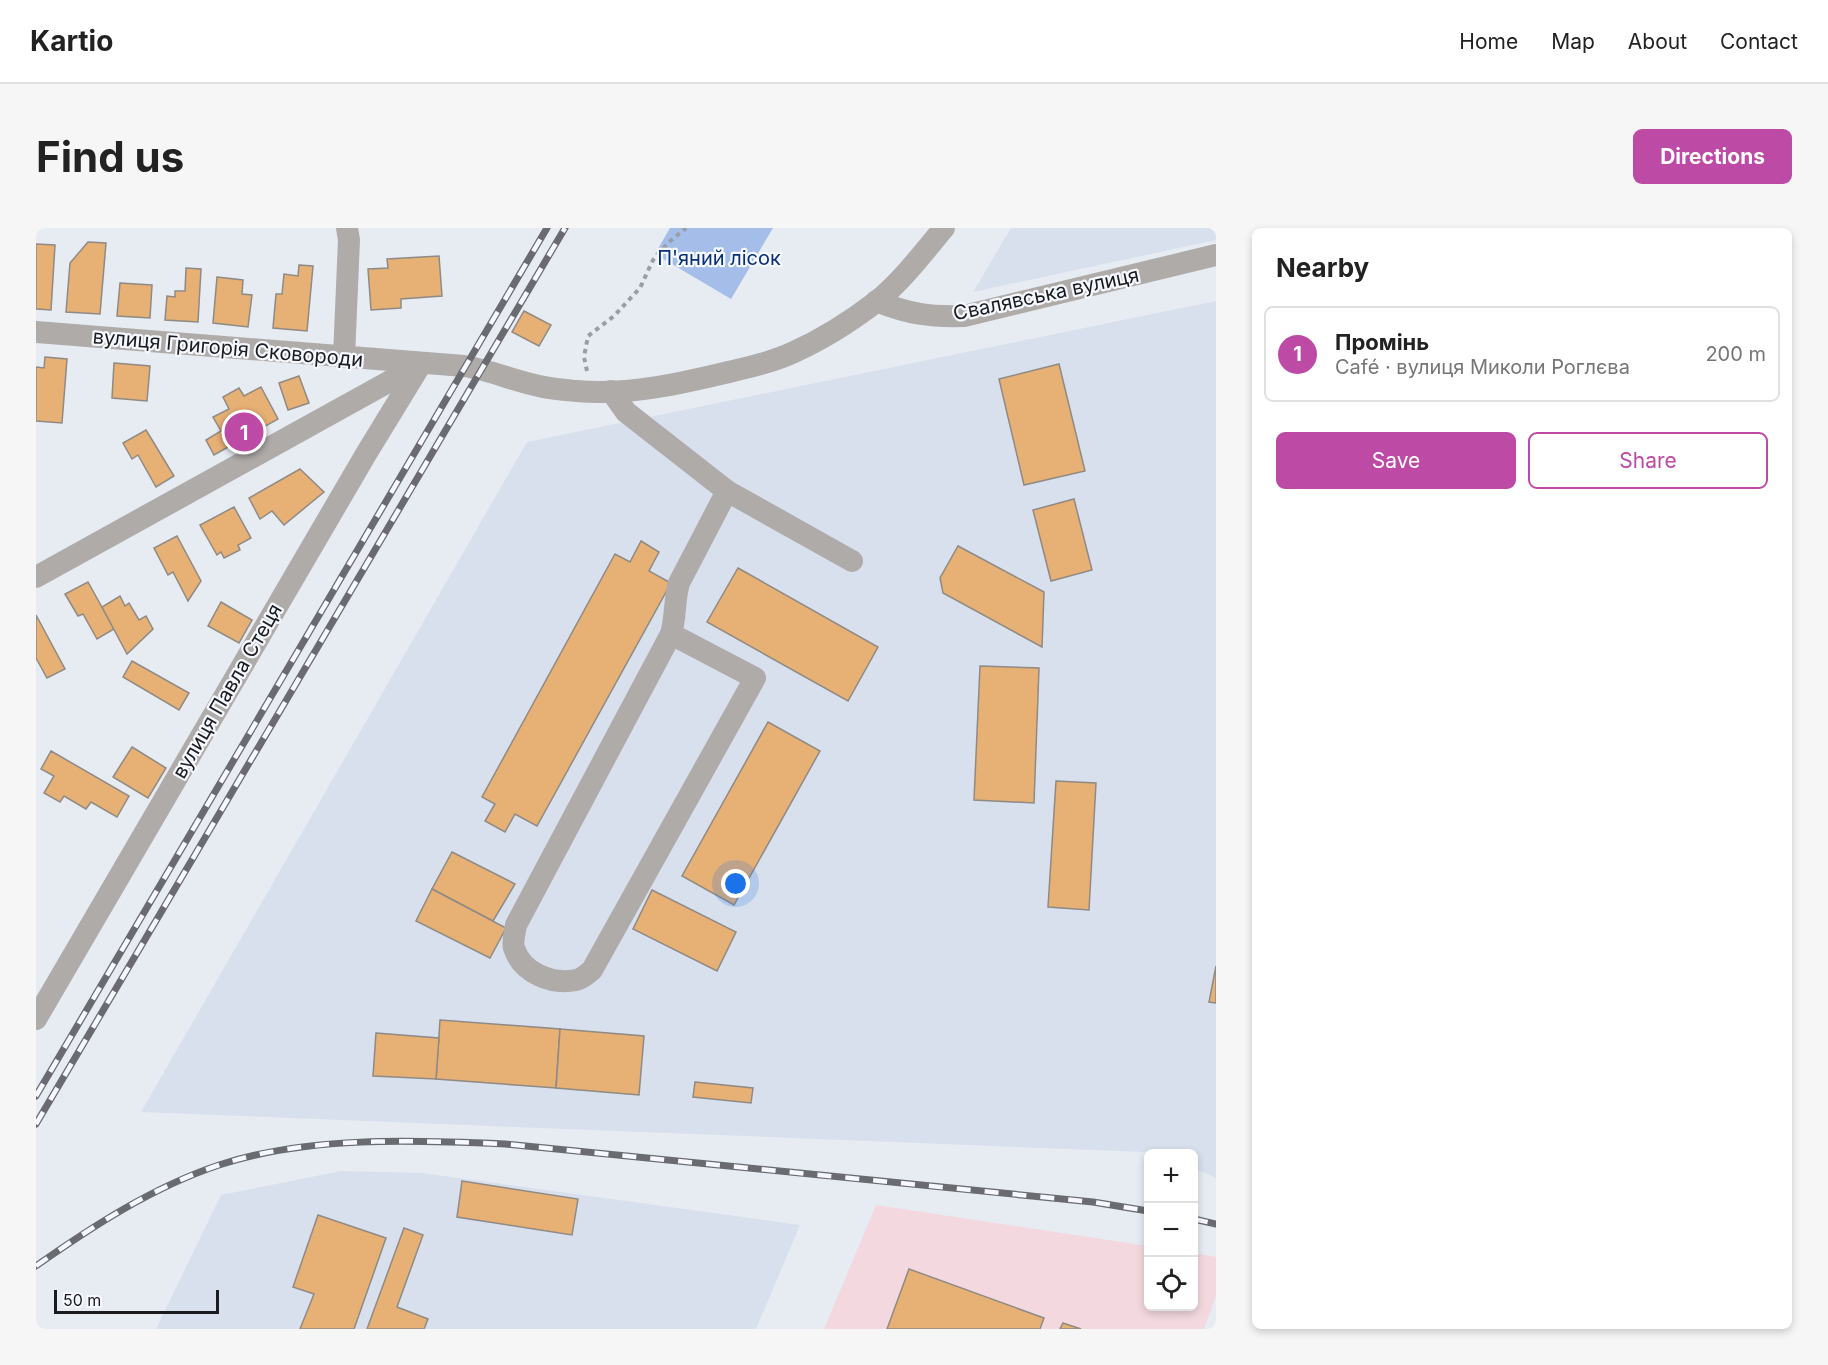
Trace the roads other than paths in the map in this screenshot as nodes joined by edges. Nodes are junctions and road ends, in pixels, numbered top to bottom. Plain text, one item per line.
1 (347, 228) edge
2 (944, 228) edge
3 (1216, 255) edge
4 (876, 301) junction
5 (36, 332) edge
6 (344, 357) junction
7 (420, 364) junction
8 (611, 391) junction
9 (727, 491) junction
10 (852, 561) dead end
11 (36, 577) edge
12 (672, 634) junction
13 (36, 1016) edge

1 - 6 street
2 - 4 street
3 - 4 street, Свалявська вулиця
4 - 8 street
5 - 6 street, вулиця Григорія Сковороди
6 - 7 street, вулиця Григорія Сковороди
7 - 8 street
7 - 11 street
7 - 13 street, вулиця Павла Стеця
8 - 9 street
9 - 10 street
9 - 12 street
12 - 12 street

